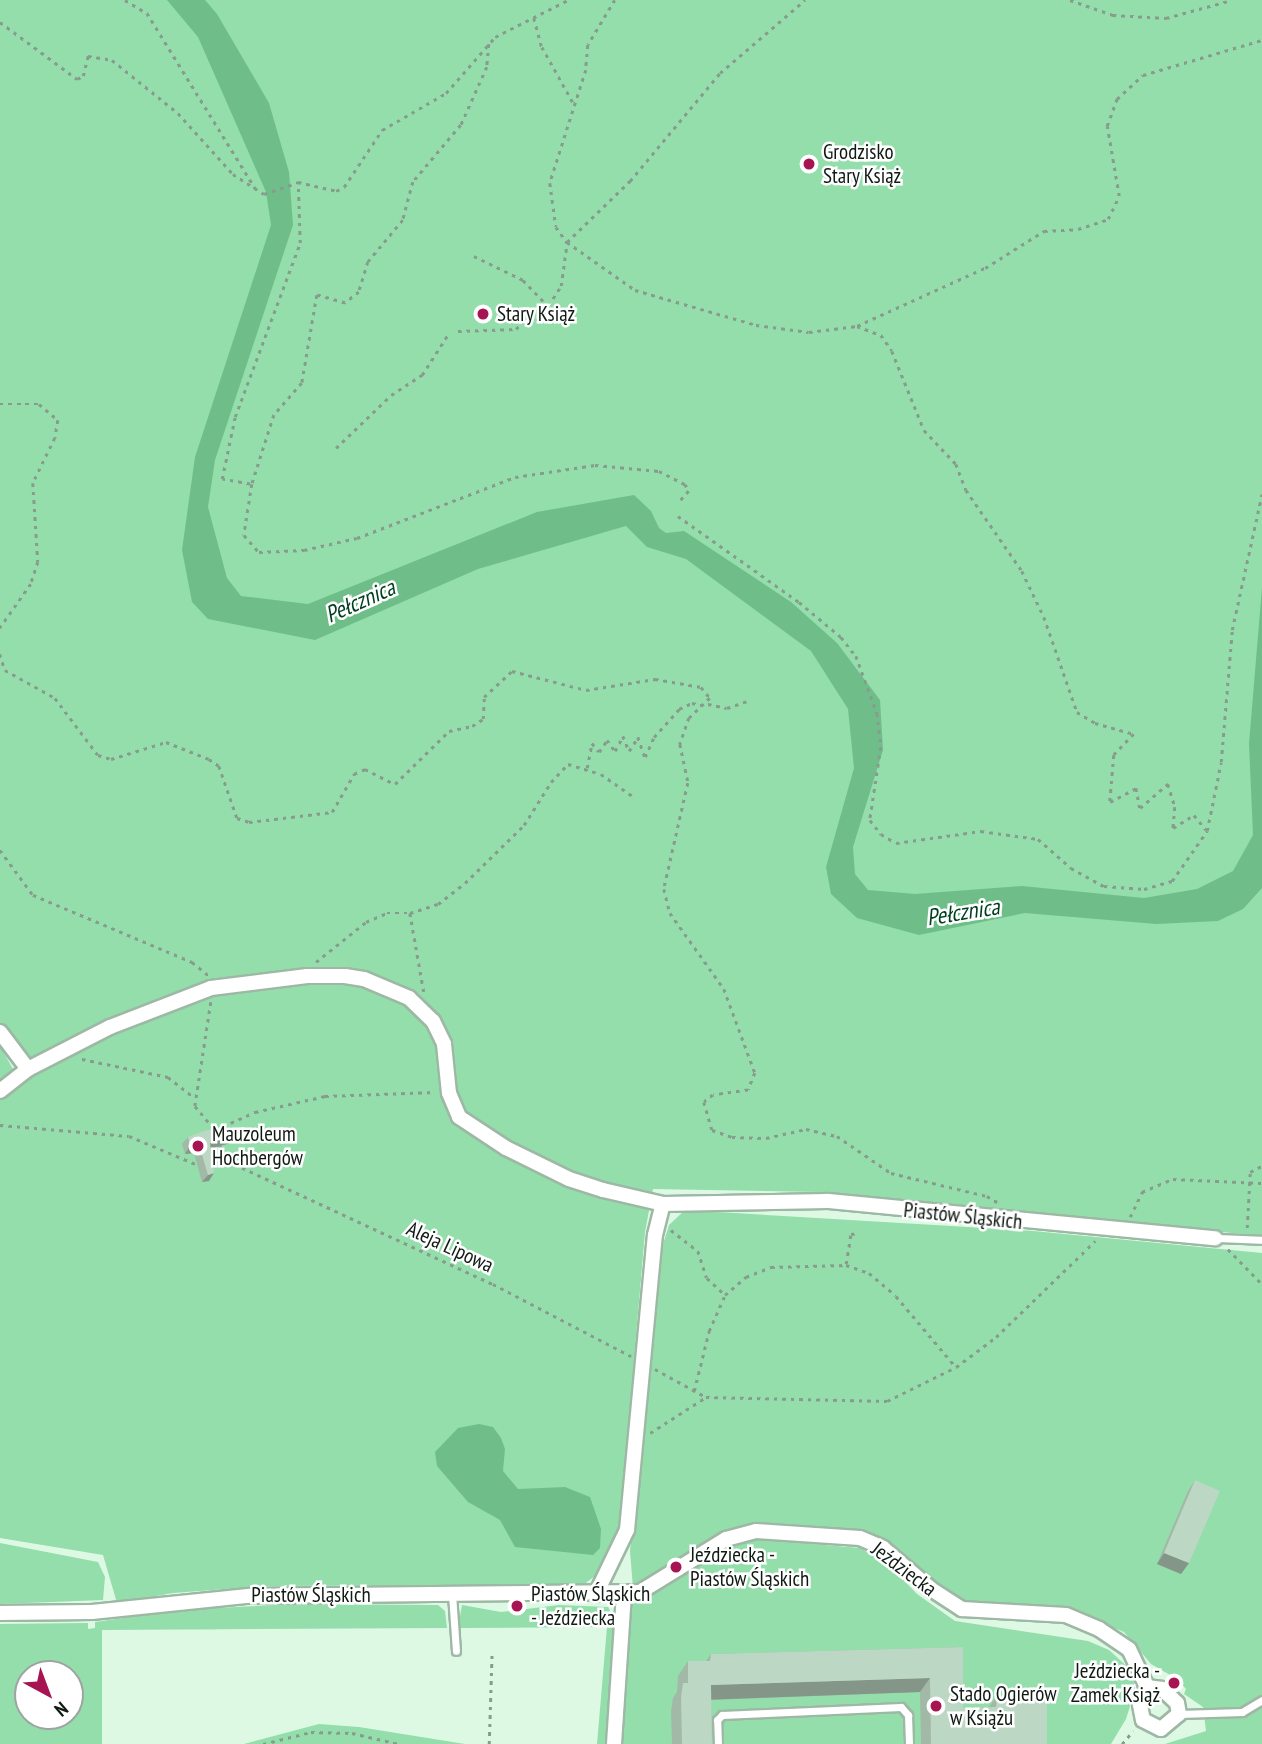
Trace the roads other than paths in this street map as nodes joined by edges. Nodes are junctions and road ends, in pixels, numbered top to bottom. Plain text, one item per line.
1 (0, 1032) edge
2 (28, 1069) junction
3 (0, 1091) edge
4 (663, 1204) junction
5 (1215, 1238) joint
6 (1262, 1240) edge
7 (624, 1593) junction
8 (452, 1594) junction
9 (596, 1594) junction
10 (0, 1613) edge
11 (456, 1651) dead end
12 (1147, 1687) junction
13 (1262, 1700) edge
14 (1179, 1714) junction
15 (614, 1744) edge
16 (718, 1744) edge
17 (909, 1744) edge

1 - 2 street
2 - 3 street
2 - 4 street, Piastów Śląskich
4 - 5 street, Piastów Śląskich
4 - 9 street
5 - 6 lane, Piastów Śląskich
7 - 9 street, Piastów Śląskich
7 - 12 street, Jeździecka
7 - 15 street
8 - 9 street, Piastów Śląskich
8 - 10 street, Piastów Śląskich
8 - 11 lane
12 - 14 street
12 - 14 street
13 - 14 lane
16 - 17 lane

